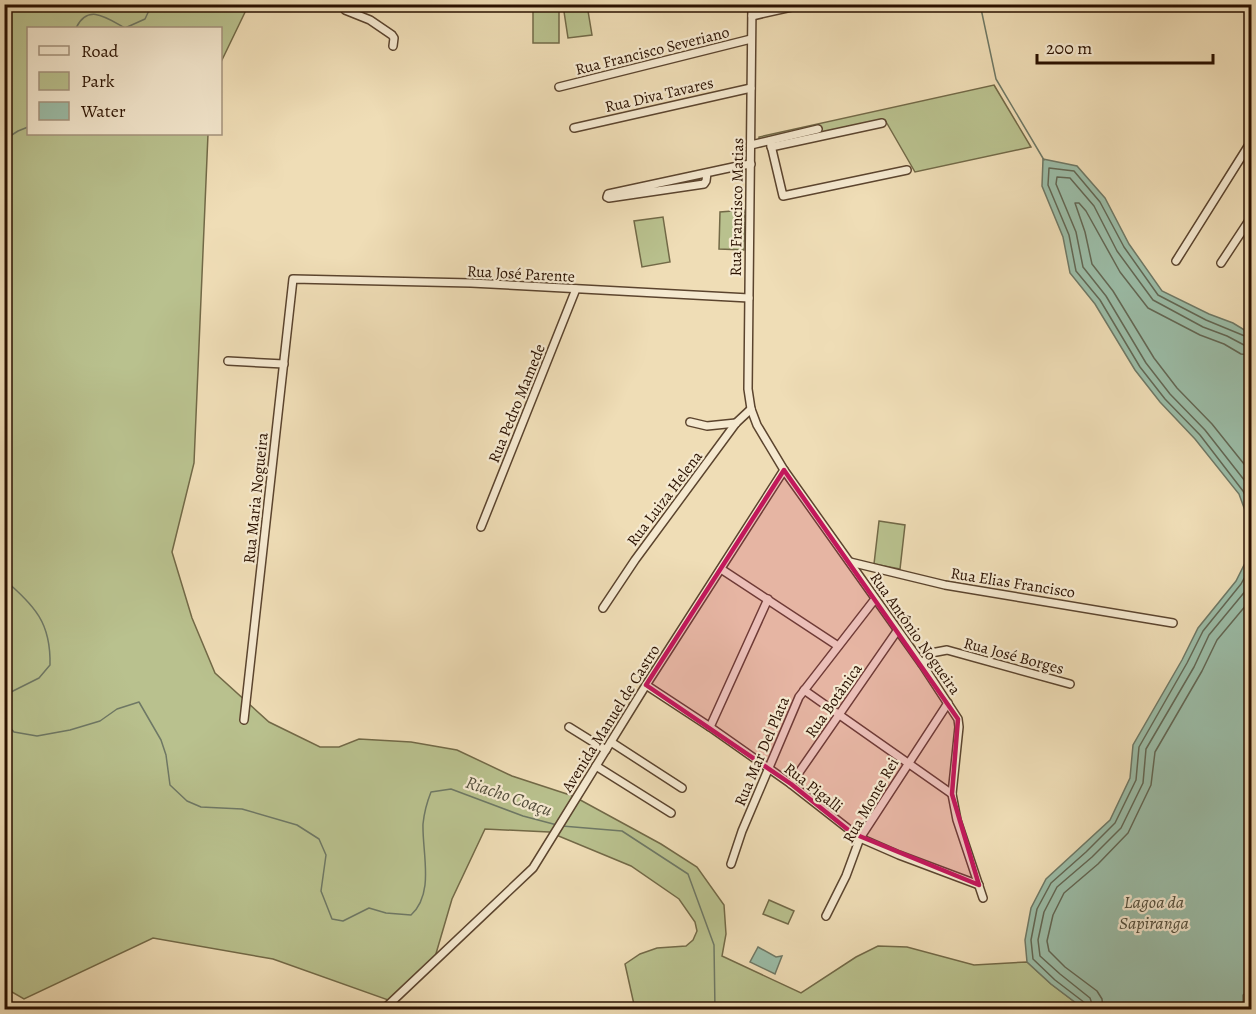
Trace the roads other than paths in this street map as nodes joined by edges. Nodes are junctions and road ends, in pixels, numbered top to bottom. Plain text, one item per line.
1 (344, 4) edge
2 (752, 4) edge
3 (805, 4) edge
4 (752, 16) junction
5 (751, 39) junction
6 (393, 46) dead end
7 (559, 87) dead end
8 (751, 88) junction
9 (882, 123) dead end
10 (574, 128) dead end
11 (818, 129) dead end
12 (1251, 140) edge
13 (771, 144) junction
14 (751, 146) junction
15 (751, 164) junction
16 (907, 170) dead end
17 (707, 173) junction
18 (1251, 216) edge
19 (1176, 261) dead end
20 (1221, 263) dead end
21 (293, 279) joint
22 (576, 289) junction
23 (749, 298) junction
24 (228, 361) dead end
25 (284, 364) junction
26 (751, 409) junction
27 (690, 422) dead end
28 (736, 423) junction
29 (784, 470) junction
30 (481, 527) dead end
31 (850, 562) junction
32 (721, 569) junction
33 (768, 599) junction
34 (875, 599) junction
35 (603, 608) dead end
36 (1173, 623) dead end
37 (897, 631) junction
38 (838, 646) junction
39 (922, 664) junction
40 (1070, 684) dead end
41 (646, 685) junction
42 (804, 690) junction
43 (948, 703) junction
44 (839, 715) junction
45 (244, 720) dead end
46 (569, 727) dead end
47 (710, 727) junction
48 (611, 742) junction
49 (606, 750) junction
50 (906, 764) junction
51 (596, 766) junction
52 (768, 768) junction
53 (791, 784) junction
54 (682, 788) dead end
55 (952, 795) junction
56 (671, 813) dead end
57 (860, 838) junction
58 (731, 864) dead end
59 (979, 885) junction
60 (983, 898) dead end
61 (826, 916) dead end
62 (395, 999) junction
63 (383, 1010) edge
64 (390, 1010) edge

1 - 6 street
2 - 4 street, Rua Francisco Matias
3 - 4 street
4 - 5 street, Rua Francisco Matias
5 - 7 street, Rua Francisco Severiano
5 - 8 street, Rua Francisco Matias
8 - 10 street, Rua Diva Tavares
8 - 14 street, Rua Francisco Matias
9 - 13 street
11 - 13 street
12 - 19 street
13 - 14 street
13 - 16 street
14 - 15 street, Rua Francisco Matias
15 - 17 street
15 - 23 street, Rua Francisco Matias
17 - 17 street
18 - 20 street
21 - 22 street, Rua José Parente
21 - 25 street, Rua Maria Nogueira
22 - 23 street, Rua José Parente
22 - 30 street, Rua Pedro Mamede
23 - 26 street, Rua Francisco Matias
24 - 25 street
25 - 45 street, Rua Maria Nogueira
26 - 28 street, Rua Luiza Helena
26 - 29 street, Rua Antônio Nogueira
27 - 28 street
28 - 35 street, Rua Luiza Helena
29 - 31 street, Rua Antônio Nogueira
29 - 32 street, Avenida Manuel de Castro
31 - 34 street, Rua Antônio Nogueira
31 - 36 street, Rua Elias Francisco
32 - 33 street
32 - 41 street, Avenida Manuel de Castro
33 - 38 street
33 - 47 street
34 - 37 street, Rua Antônio Nogueira
34 - 38 street, Rua Mar Del Plata
37 - 39 street, Rua Antônio Nogueira
37 - 44 street, Rua Botânica
38 - 42 street, Rua Mar Del Plata
39 - 40 street, Rua José Borges
39 - 43 street, Rua Antônio Nogueira
41 - 47 street, Rua Pigalli
41 - 48 street, Avenida Manuel de Castro
42 - 44 street
42 - 52 street, Rua Mar Del Plata
43 - 50 street, Rua Monte Rei
43 - 55 street, Rua Antônio Nogueira
44 - 50 street
44 - 53 street, Rua Botânica
46 - 49 street
47 - 52 street, Rua Pigalli
48 - 49 street, Avenida Manuel de Castro
48 - 54 street
49 - 51 street, Avenida Manuel de Castro
50 - 55 street
50 - 57 street, Rua Monte Rei
51 - 56 street
51 - 62 street, Avenida Manuel de Castro
52 - 53 street, Rua Pigalli
52 - 58 street, Rua Mar Del Plata
53 - 57 street, Rua Pigalli
55 - 59 street, Rua Antônio Nogueira
57 - 59 street, Rua Pigalli
57 - 61 street, Rua Monte Rei
59 - 60 street, Rua Antônio Nogueira
62 - 63 street, Avenida Manuel de Castro
62 - 64 street

